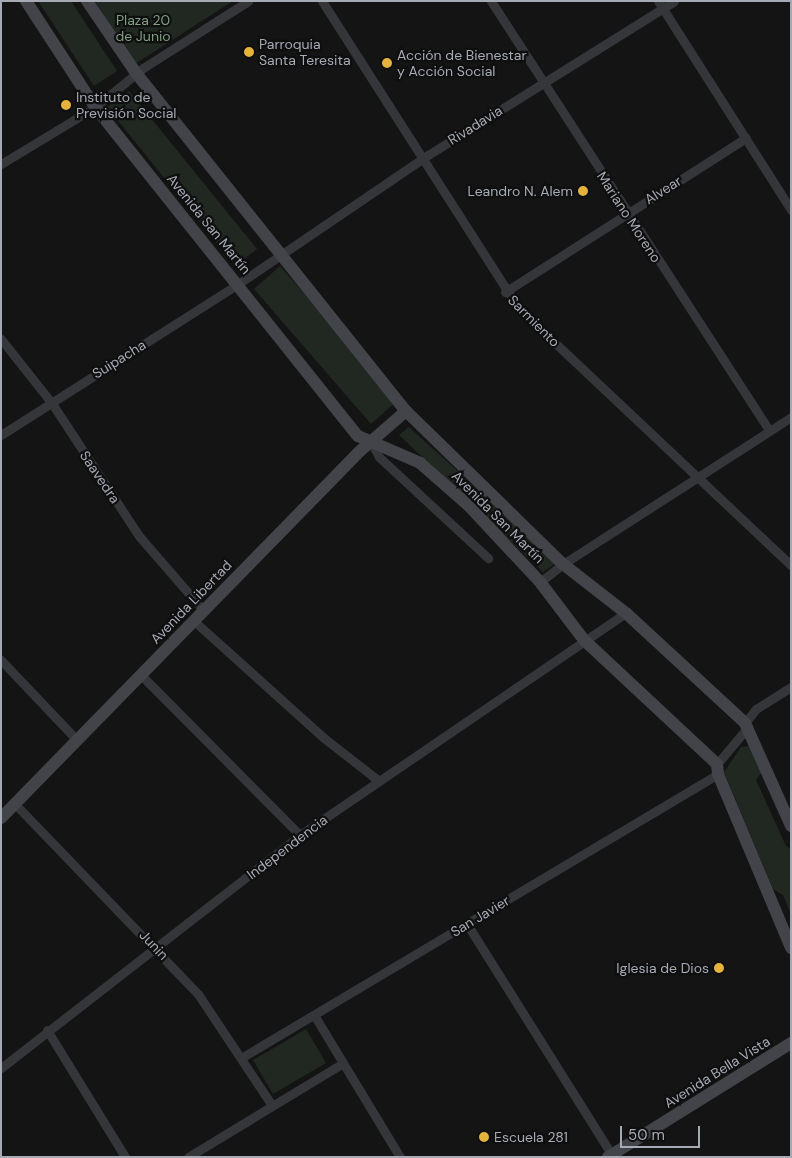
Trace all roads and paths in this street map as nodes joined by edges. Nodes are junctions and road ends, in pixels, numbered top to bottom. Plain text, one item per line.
1 (26, 1) edge
2 (87, 1) edge
3 (248, 1) edge
4 (322, 1) edge
5 (491, 1) edge
6 (674, 1) edge
7 (660, 5) edge
8 (136, 74) junction
9 (543, 82) junction
10 (95, 107) junction
11 (746, 138) junction
12 (422, 159) junction
13 (1, 164) edge
14 (791, 210) edge
15 (626, 213) junction
16 (279, 254) junction
17 (238, 284) junction
18 (505, 292) junction
19 (1, 339) edge
20 (51, 402) junction
21 (406, 411) junction
22 (791, 417) edge
23 (769, 430) junction
24 (1, 435) edge
25 (371, 442) junction
26 (698, 476) junction
27 (488, 558) dead end
28 (563, 564) junction
29 (791, 565) edge
30 (540, 582) junction
31 (204, 611) junction
32 (626, 613) junction
33 (194, 621) junction
34 (584, 640) junction
35 (1, 660) edge
36 (141, 674) junction
37 (791, 687) edge
38 (747, 725) junction
39 (77, 740) junction
40 (718, 770) junction
41 (379, 781) junction
42 (15, 804) junction
43 (1, 818) edge
44 (791, 826) edge
45 (300, 835) junction
46 (467, 924) junction
47 (157, 948) junction
48 (791, 948) edge
49 (314, 1015) junction
50 (47, 1030) junction
51 (791, 1043) edge
52 (241, 1058) junction
53 (342, 1063) junction
54 (1, 1068) edge
55 (272, 1104) junction
56 (611, 1156) edge
57 (125, 1157) edge
58 (188, 1157) edge
59 (400, 1157) edge

1 - 10 main road, Avenida San Martín
2 - 8 main road, Avenida San Martín
3 - 8 street
4 - 12 street, Sarmiento
5 - 9 street, Mariano Moreno
6 - 7 street, Rivadavia
7 - 9 street, Rivadavia
7 - 11 street
8 - 10 street
8 - 16 main road, Avenida San Martín
9 - 12 street, Rivadavia
9 - 15 street, Mariano Moreno
10 - 13 street
10 - 17 main road, Avenida San Martín
11 - 14 street
11 - 15 street, Alvear
12 - 16 street, Rivadavia
12 - 18 street, Sarmiento
15 - 18 street, Alvear
15 - 23 street, Mariano Moreno
16 - 17 street, Suipacha
16 - 21 main road, Avenida San Martín
17 - 20 street, Suipacha
17 - 25 main road, Avenida San Martín
18 - 26 street, Sarmiento
19 - 20 street, Saavedra
20 - 24 street, Suipacha
20 - 31 street, Saavedra
21 - 25 main road, Avenida Libertad
21 - 28 main road, Avenida San Martín
22 - 23 street
23 - 26 street
25 - 27 street
25 - 30 main road, Avenida San Martín
25 - 31 main road, Avenida Libertad
26 - 28 street
26 - 29 street, Sarmiento
28 - 30 street
28 - 32 main road, Avenida San Martín
30 - 34 main road, Avenida San Martín
31 - 33 main road, Avenida Libertad
32 - 34 street, Independencia
32 - 38 main road, Avenida San Martín
33 - 36 main road, Avenida Libertad
33 - 41 street
34 - 40 main road, Avenida San Martín
34 - 41 street, Independencia
35 - 39 street
36 - 39 main road, Avenida Libertad
36 - 45 street
37 - 38 street, San Javier
38 - 40 street, San Javier
38 - 44 main road, Avenida San Martín
39 - 42 main road, Avenida Libertad
40 - 46 street, San Javier
40 - 48 main road, Avenida San Martín
41 - 45 street, Independencia
42 - 43 main road, Avenida Libertad
42 - 47 street, Junin
45 - 47 street, Independencia
46 - 49 street, San Javier
46 - 56 street
47 - 50 street, Independencia
47 - 52 street, Junin
49 - 52 street, San Javier
49 - 53 street
50 - 54 street, Independencia
50 - 57 street
51 - 56 main road, Avenida Bella Vista
52 - 55 street, Junin
53 - 55 street
53 - 59 street
55 - 58 street

